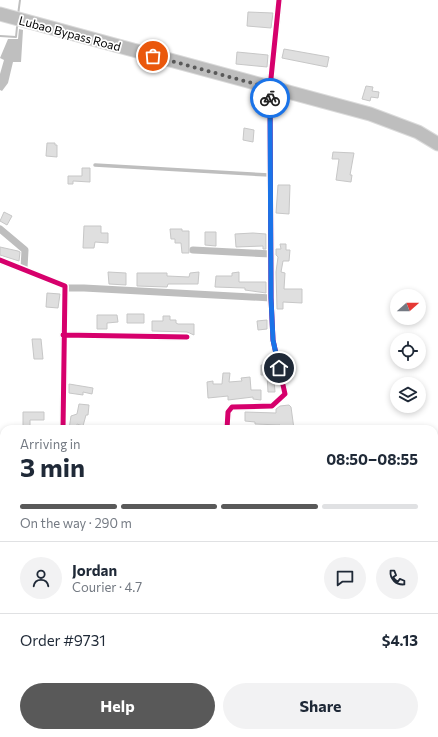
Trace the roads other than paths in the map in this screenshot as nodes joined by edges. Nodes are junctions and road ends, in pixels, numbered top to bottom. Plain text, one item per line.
1 (279, 0) edge
2 (0, 14) edge
3 (270, 88) junction
4 (438, 144) edge
5 (95, 165) dead end
6 (269, 176) junction
7 (0, 229) edge
8 (193, 250) dead end
9 (271, 254) junction
10 (0, 260) edge
11 (24, 268) junction
12 (65, 286) junction
13 (271, 298) junction
14 (63, 335) junction
15 (187, 337) dead end
16 (63, 425) edge
17 (227, 425) edge

1 - 3 street
2 - 3 highway, Lubao Bypass Road
3 - 4 highway, Lubao Bypass Road
3 - 6 street
5 - 6 lane
6 - 9 street
7 - 11 street
8 - 9 street
9 - 13 street
10 - 11 street
11 - 12 street
12 - 13 street
12 - 14 street
13 - 17 street
14 - 15 street
14 - 16 street

